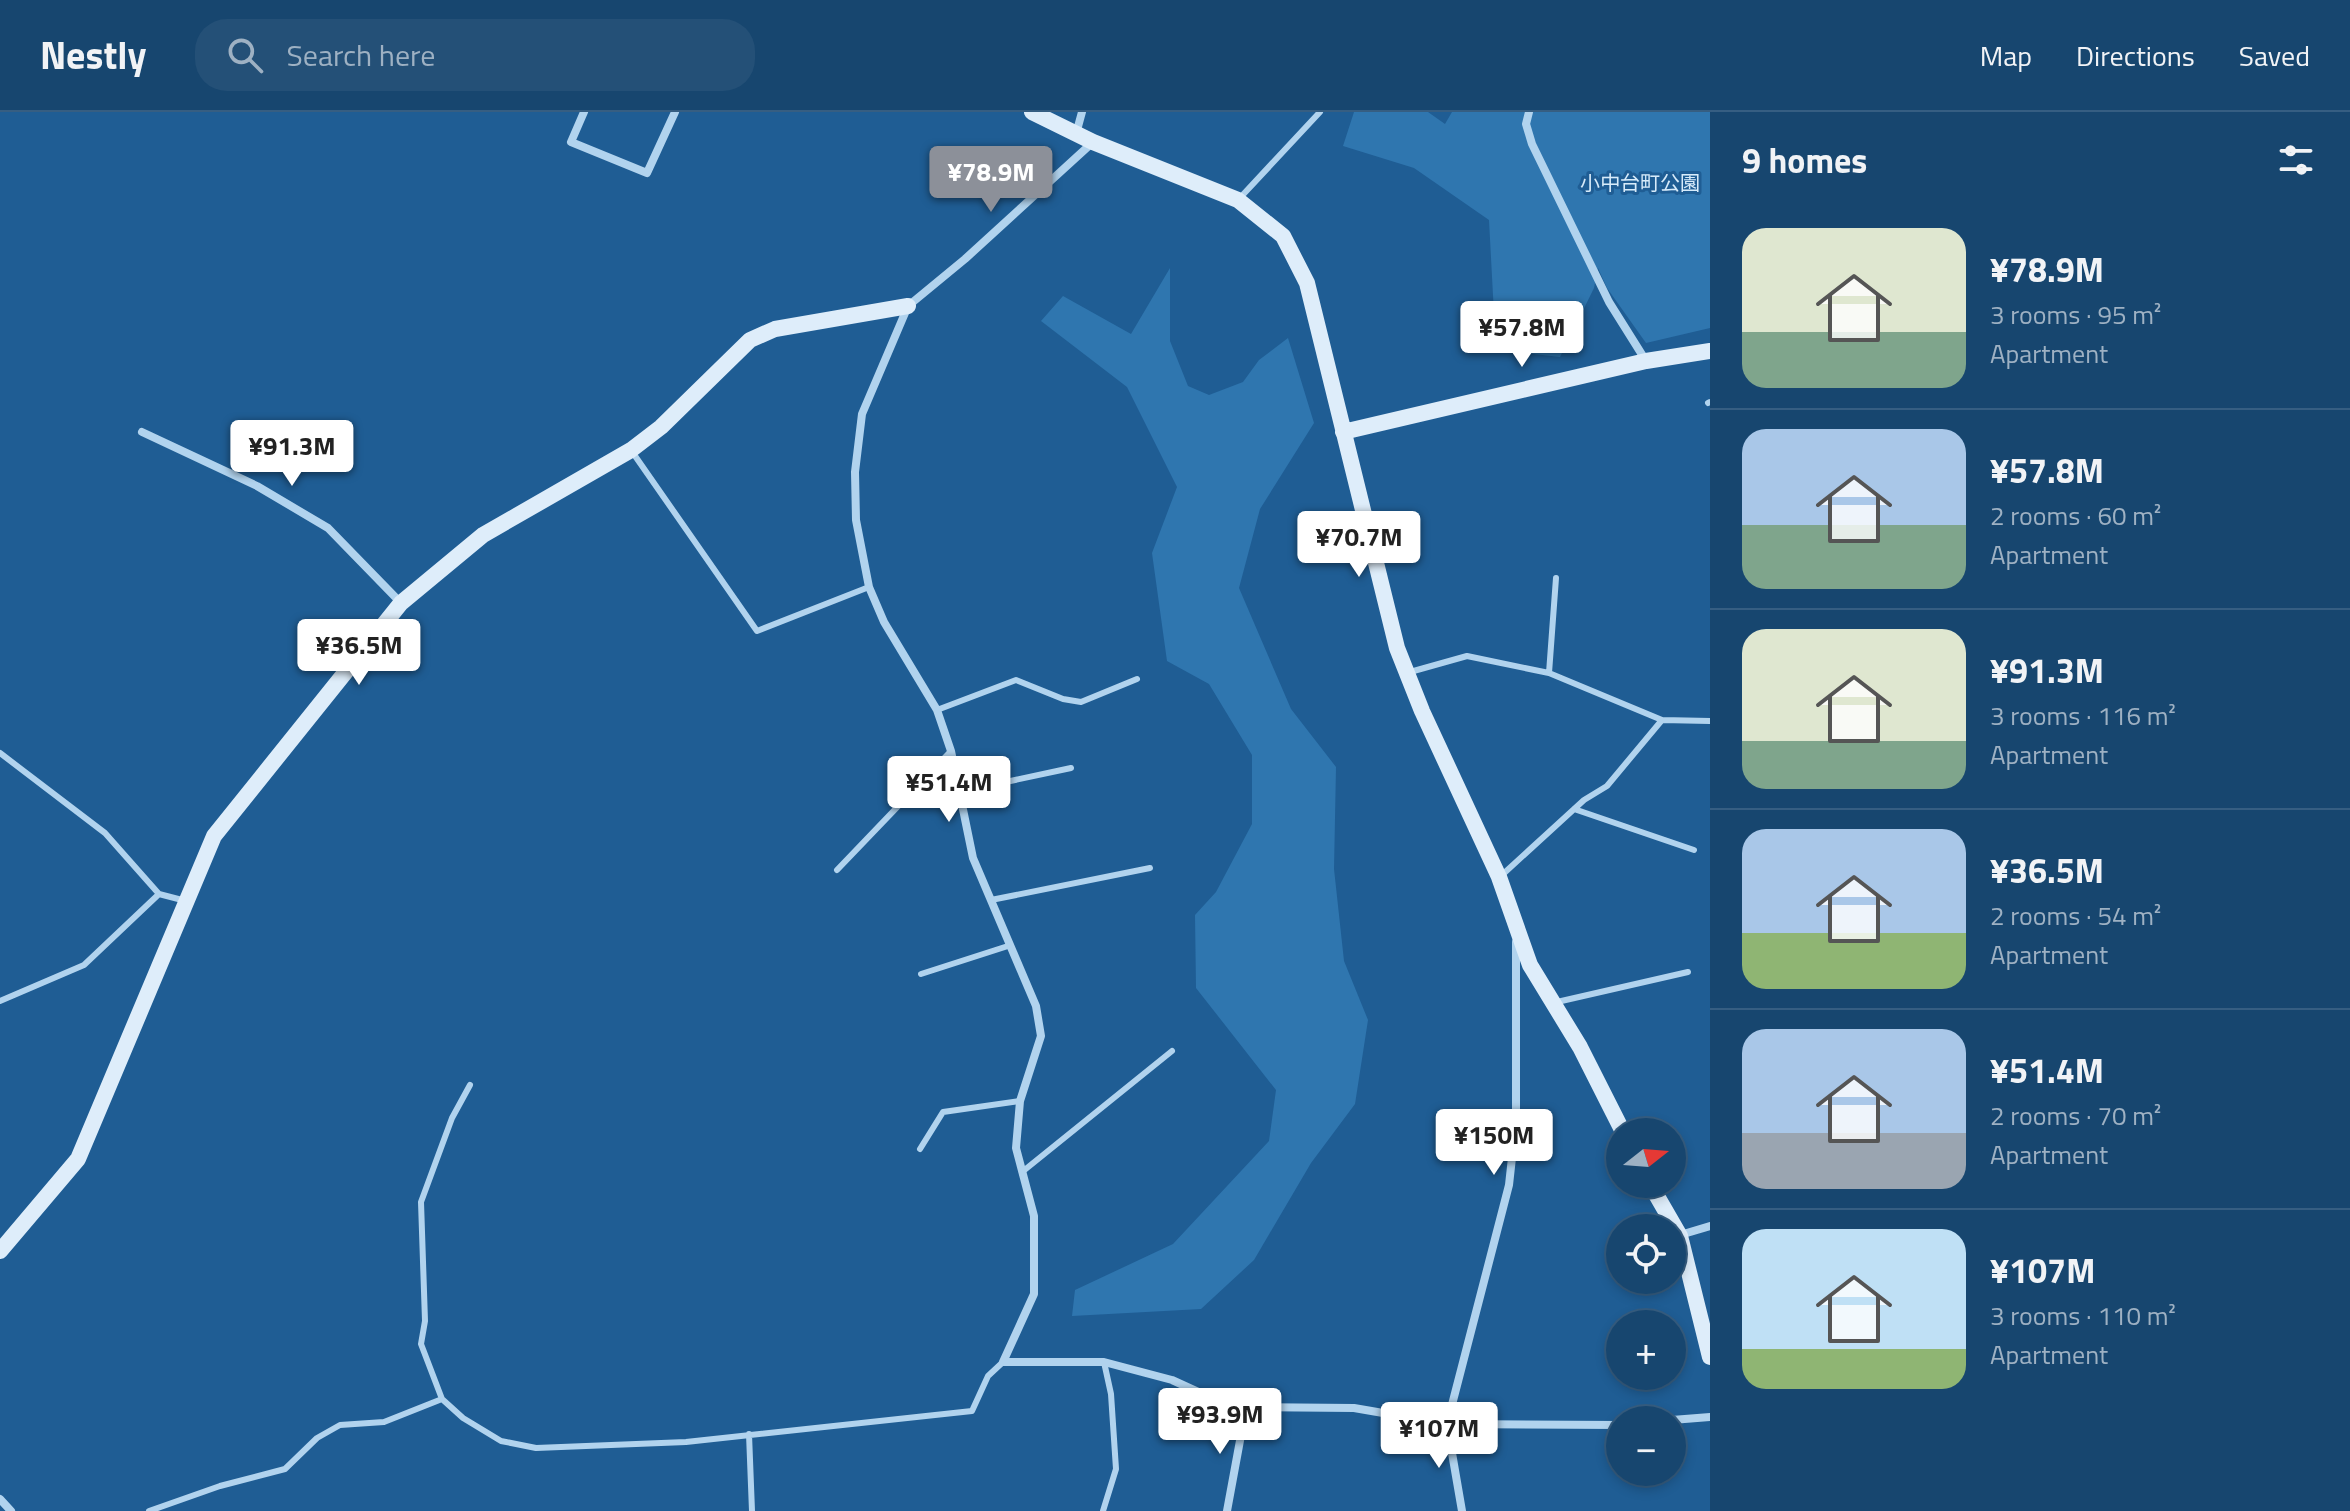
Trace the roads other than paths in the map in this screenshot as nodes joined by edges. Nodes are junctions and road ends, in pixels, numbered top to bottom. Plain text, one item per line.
1 (584, 112) edge
2 (675, 112) edge
3 (1032, 112) edge
4 (1082, 112) edge
5 (1320, 112) edge
6 (1529, 112) edge
7 (1076, 134) junction
8 (1093, 142) junction
9 (1238, 200) junction
10 (908, 306) junction
11 (1710, 351) edge
12 (1646, 361) junction
13 (142, 432) dead end
14 (1343, 432) junction
15 (631, 450) junction
16 (1556, 578) dead end
17 (869, 587) junction
18 (401, 603) junction
19 (1409, 673) junction
20 (1549, 673) junction
21 (1137, 679) dead end
22 (937, 710) junction
23 (1662, 720) junction
24 (1710, 721) edge
25 (951, 751) junction
26 (0, 753) edge
27 (1071, 768) dead end
28 (959, 792) junction
29 (1574, 809) junction
30 (1694, 850) dead end
31 (1150, 868) dead end
32 (837, 870) dead end
33 (1499, 877) junction
34 (159, 894) junction
35 (991, 900) junction
36 (186, 901) junction
37 (1516, 927) junction
38 (1008, 946) junction
39 (1688, 972) dead end
40 (921, 974) dead end
41 (0, 1001) edge
42 (1553, 1003) junction
43 (1172, 1051) dead end
44 (470, 1085) dead end
45 (1020, 1101) junction
46 (1615, 1118) edge
47 (920, 1149) dead end
48 (1022, 1172) junction
49 (1710, 1226) edge
50 (1686, 1234) edge
51 (0, 1251) edge
52 (1686, 1260) edge
53 (1710, 1357) edge
54 (1003, 1362) junction
55 (1104, 1362) junction
56 (442, 1399) junction
57 (1246, 1408) junction
58 (1710, 1417) edge
59 (1686, 1419) edge
60 (1447, 1424) junction
61 (1606, 1425) edge
62 (749, 1434) junction
63 (0, 1499) edge
64 (11, 1511) edge
65 (149, 1511) edge
66 (752, 1511) edge
67 (1103, 1511) edge
68 (1227, 1511) edge
69 (1462, 1511) edge

1 - 2 street
3 - 7 street
4 - 7 street
5 - 9 lane
6 - 12 street
7 - 8 street
8 - 9 street
8 - 10 street
9 - 14 street
10 - 15 street
10 - 17 street
11 - 12 street
12 - 14 street
13 - 18 street
14 - 19 street
15 - 17 lane
15 - 18 street
16 - 20 lane
17 - 22 street
18 - 36 street
19 - 20 lane
19 - 33 street
20 - 23 lane
21 - 22 lane
22 - 25 street
23 - 24 lane
23 - 29 lane
25 - 28 street
25 - 32 lane
26 - 34 lane
27 - 28 lane
28 - 35 street
29 - 30 lane
29 - 33 lane
31 - 35 lane
33 - 37 street
34 - 36 lane
34 - 41 lane
35 - 38 street
36 - 51 street
37 - 42 street
37 - 60 street
38 - 40 lane
38 - 45 street
39 - 42 lane
42 - 46 street
43 - 48 lane
44 - 56 lane
45 - 47 lane
45 - 48 street
48 - 54 street
49 - 50 street
52 - 53 street
54 - 55 street
54 - 62 lane
55 - 57 street
55 - 67 lane
56 - 62 lane
56 - 65 lane
57 - 60 street
57 - 68 street
58 - 59 street
60 - 61 street
60 - 69 street
62 - 66 lane
63 - 64 street

